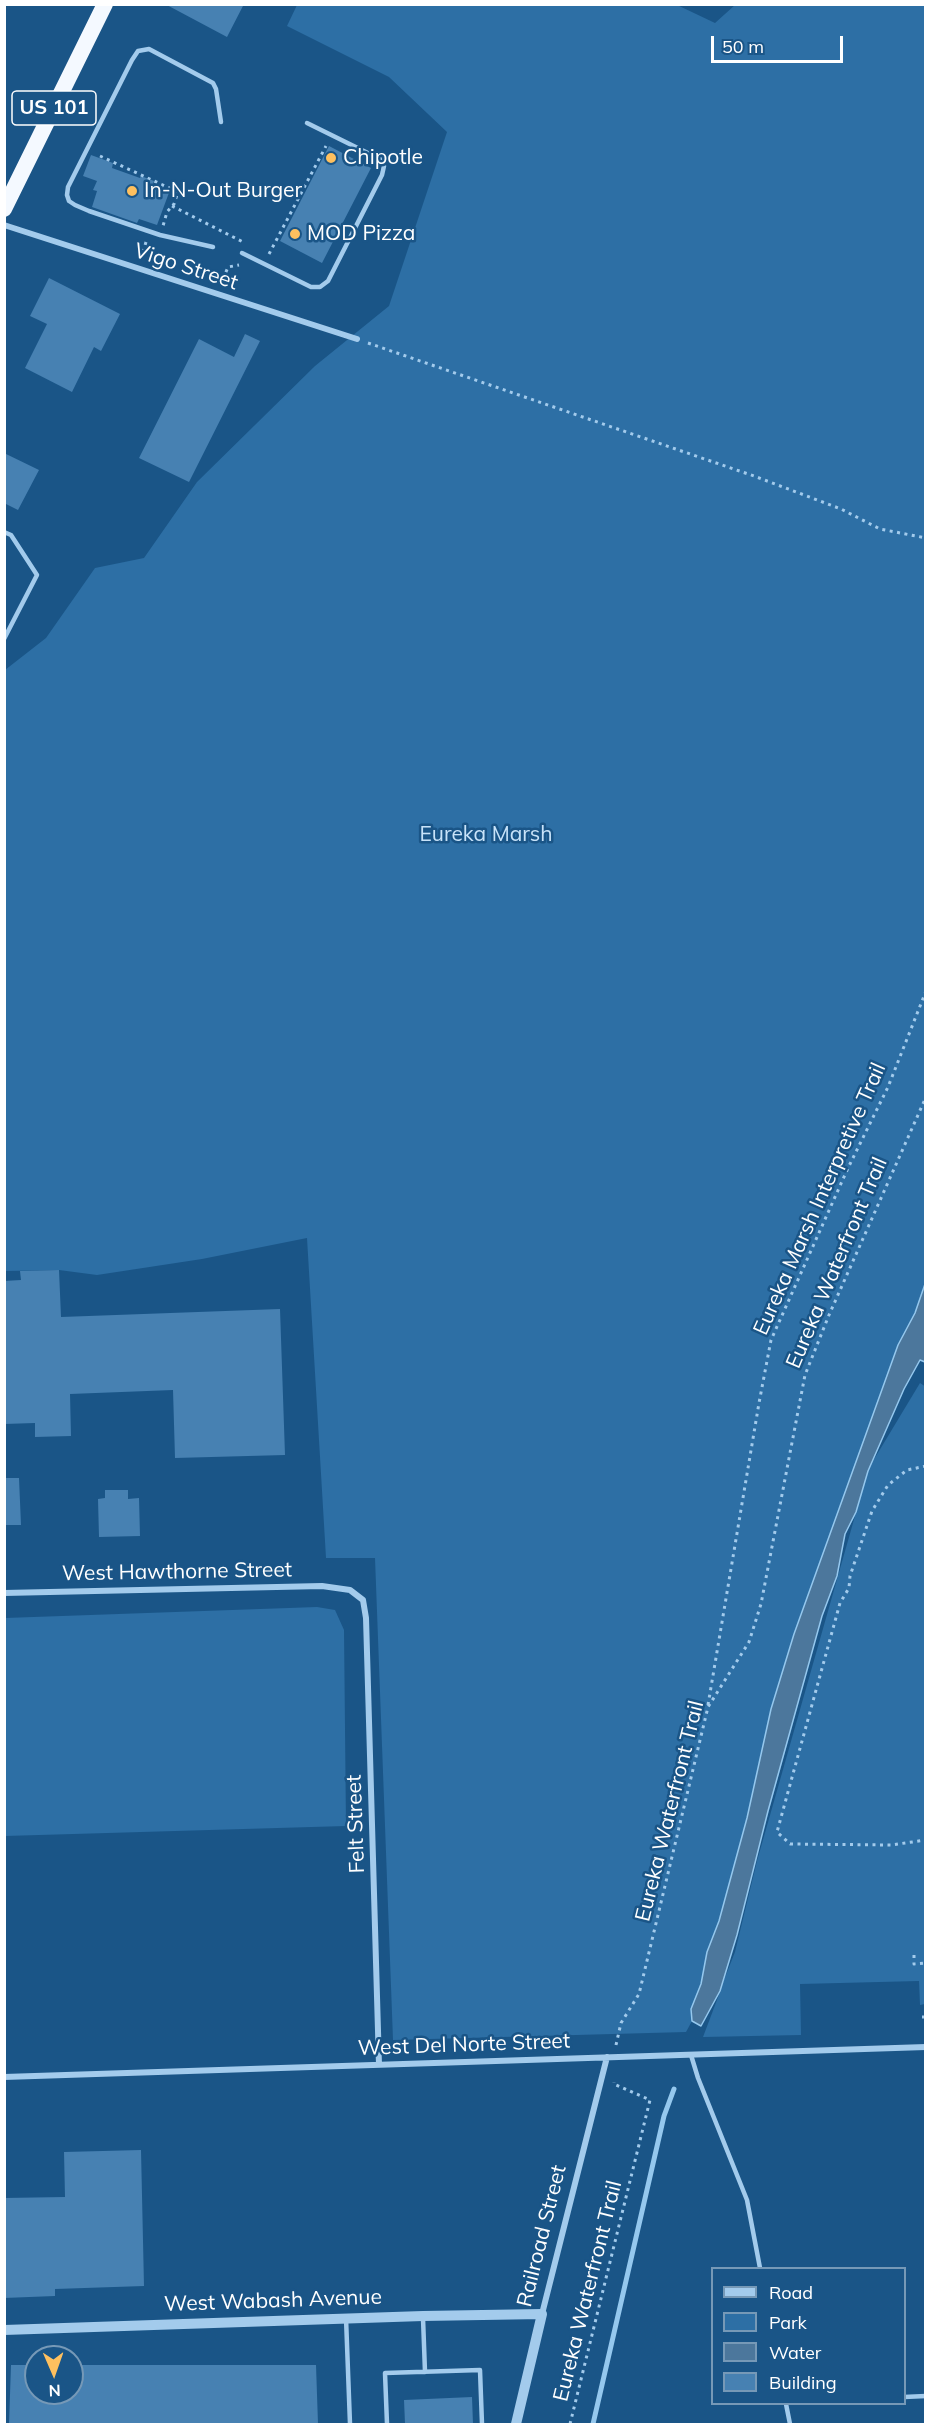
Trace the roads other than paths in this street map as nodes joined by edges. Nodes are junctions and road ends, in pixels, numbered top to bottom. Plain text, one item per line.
1 (105, 4) edge
2 (221, 122) dead end
3 (307, 123) dead end
4 (4, 209) edge
5 (4, 225) edge
6 (213, 248) dead end
7 (242, 253) dead end
8 (357, 339) road end
9 (4, 532) edge
10 (4, 639) edge
11 (350, 1590) joint
12 (4, 1593) edge
13 (926, 2047) edge
14 (691, 2055) junction
15 (607, 2057) junction
16 (379, 2065) junction
17 (4, 2077) edge
18 (760, 2267) edge
19 (542, 2314) junction
20 (423, 2316) junction
21 (346, 2318) junction
22 (4, 2330) edge
23 (425, 2372) junction
24 (926, 2396) edge
25 (906, 2397) edge
26 (786, 2405) edge
27 (350, 2424) edge
28 (387, 2424) edge
29 (482, 2424) edge
30 (516, 2424) edge
31 (790, 2424) edge

1 - 4 highway, US 101
2 - 6 lane
3 - 7 lane
5 - 8 street, Vigo Street
9 - 10 lane
11 - 12 street, West Hawthorne Street
11 - 16 street, Felt Street
13 - 14 street, West Del Norte Street
14 - 15 street, West Del Norte Street
14 - 18 lane
15 - 16 street, West Del Norte Street
15 - 19 street, Railroad Street
16 - 17 street, West Del Norte Street
19 - 20 street, West Wabash Avenue
19 - 30 street, Railroad Street
20 - 21 street, West Wabash Avenue
20 - 23 lane
21 - 22 street, West Wabash Avenue
21 - 27 lane
23 - 28 lane
23 - 29 lane
24 - 25 lane
26 - 31 lane

